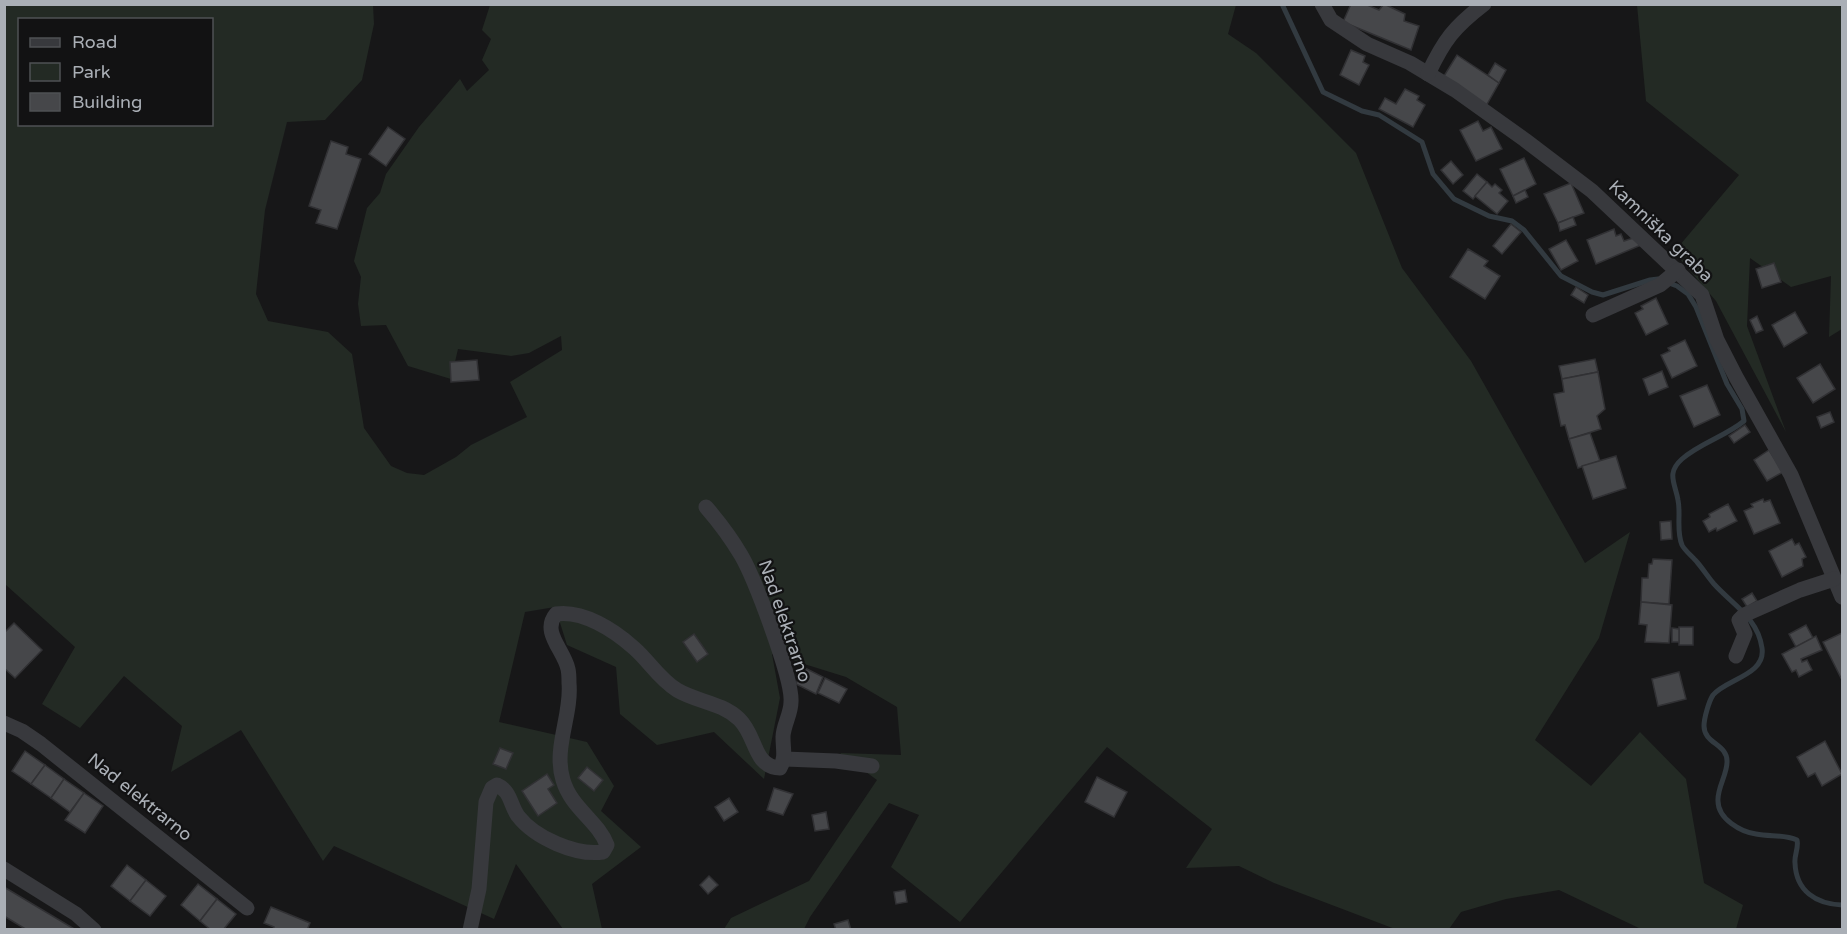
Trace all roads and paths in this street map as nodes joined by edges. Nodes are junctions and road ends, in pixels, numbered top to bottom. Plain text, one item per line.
1 (1322, 4) edge
2 (1484, 4) edge
3 (1428, 74) junction
4 (1670, 278) junction
5 (1593, 315) dead end
6 (706, 507) dead end
7 (1834, 579) junction
8 (1842, 597) edge
9 (1736, 656) dead end
10 (4, 723) edge
11 (785, 759) junction
12 (872, 766) dead end
13 (4, 869) edge
14 (247, 908) dead end
15 (94, 930) edge
16 (470, 930) edge

1 - 3 street, Kamniška graba
2 - 3 street
3 - 4 street, Kamniška graba
4 - 5 street
4 - 7 street, Kamniška graba
6 - 11 street, Nad elektrarno
7 - 8 street, Kamniška graba
7 - 9 street
10 - 14 street, Nad elektrarno
11 - 12 street
11 - 16 street
13 - 15 street

